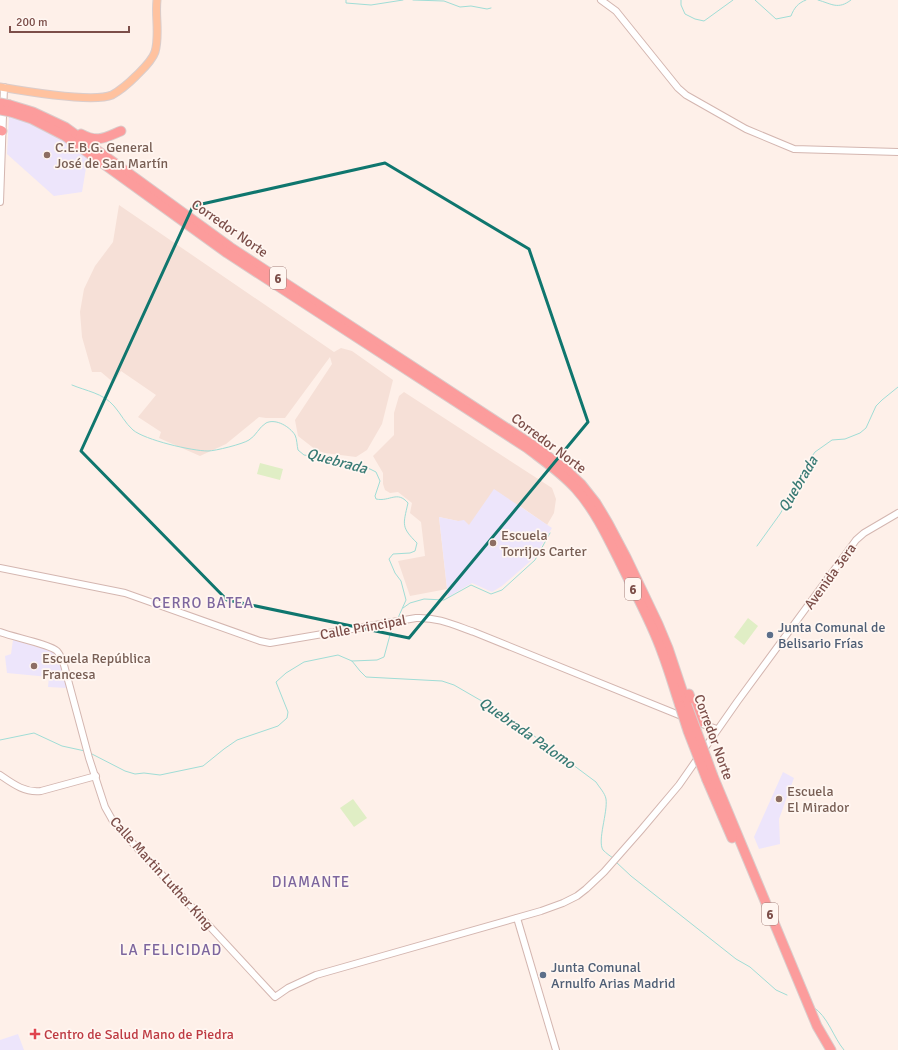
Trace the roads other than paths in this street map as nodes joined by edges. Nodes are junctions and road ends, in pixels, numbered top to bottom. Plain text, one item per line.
1 (157, 0) edge
2 (601, 0) edge
3 (2, 87) edge
4 (0, 103) edge
5 (11, 109) junction
6 (0, 110) edge
7 (65, 127) junction
8 (1, 130) edge
9 (121, 131) dead end
10 (898, 152) edge
11 (110, 164) junction
12 (0, 202) edge
13 (418, 374) junction
14 (898, 513) edge
15 (625, 558) junction
16 (0, 568) edge
17 (653, 615) junction
18 (0, 632) edge
19 (699, 723) junction
20 (717, 730) junction
21 (0, 775) edge
22 (96, 776) junction
23 (710, 778) junction
24 (517, 918) junction
25 (275, 997) joint
26 (556, 1050) edge
27 (824, 1050) edge
28 (831, 1050) edge

1 - 3 main road
2 - 10 street
3 - 8 street
4 - 5 highway, Corredor Norte / 6, bridge
5 - 6 highway, Corredor Norte / 6, bridge
5 - 7 highway, Corredor Norte / 6
5 - 11 highway, Corredor Norte / 6
7 - 9 highway
7 - 11 highway, Corredor Norte / 6
8 - 12 street
11 - 13 highway, Corredor Norte / 6
13 - 15 highway, Corredor Norte / 6
13 - 15 highway, Corredor Norte / 6
14 - 20 street, Avenida 3era
15 - 17 highway, Corredor Norte / 6
16 - 19 street, Calle Principal
17 - 19 highway
17 - 23 highway, Corredor Norte / 6, bridge
18 - 22 street, Calle Martin Luther King
19 - 20 street, Calle Principal
20 - 24 street, Avenida 3era
21 - 22 street
22 - 25 street, Calle Martin Luther King
23 - 27 highway, Corredor Norte / 6
23 - 28 highway, Corredor Norte / 6
24 - 25 street, Avenida 3era
24 - 26 street

